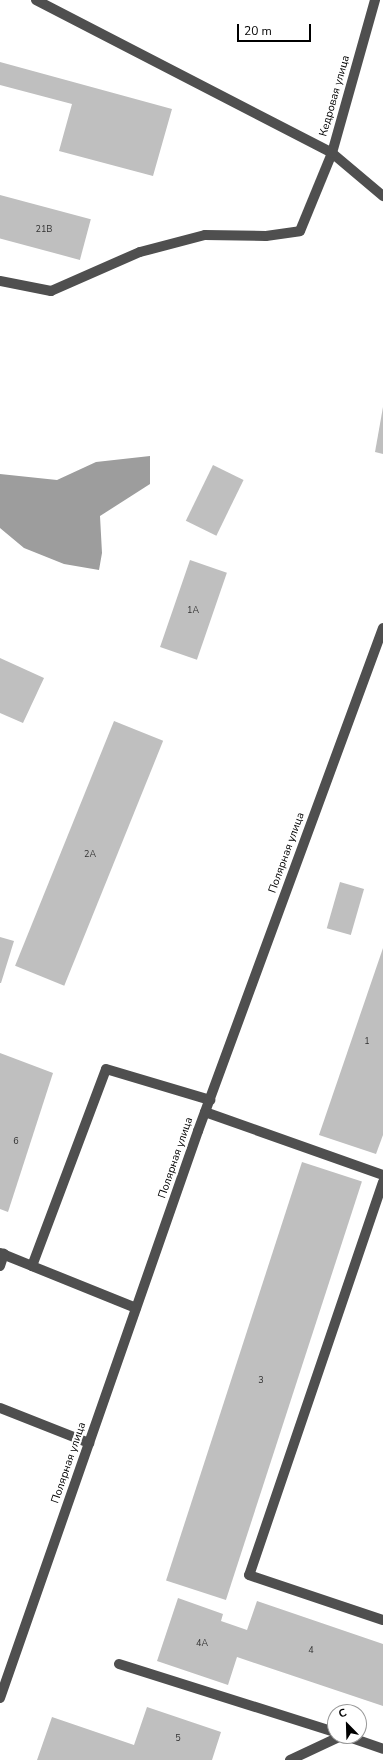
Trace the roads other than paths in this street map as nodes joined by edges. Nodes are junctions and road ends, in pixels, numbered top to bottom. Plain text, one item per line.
1 (36, 0) edge
2 (375, 0) edge
3 (332, 153) junction
4 (383, 196) edge
5 (0, 281) edge
6 (383, 628) edge
7 (210, 1100) junction
8 (205, 1112) junction
9 (383, 1175) edge
10 (383, 1182) edge
11 (2, 1253) edge
12 (0, 1266) edge
13 (32, 1266) junction
14 (136, 1308) junction
15 (0, 1408) edge
16 (89, 1443) junction
17 (383, 1620) edge
18 (119, 1664) dead end
19 (0, 1698) edge
20 (327, 1729) edge
21 (327, 1743) edge
22 (367, 1743) edge
23 (383, 1749) edge
24 (290, 1760) edge

1 - 3 street
2 - 3 street, Кедровая улица
3 - 4 street
3 - 5 street, Кедровая улица
6 - 7 street, Полярная улица
7 - 8 street, Полярная улица
7 - 13 street
8 - 9 street
8 - 14 street, Полярная улица
10 - 17 street
11 - 12 street
11 - 13 street
13 - 14 street
14 - 16 street, Полярная улица
15 - 16 street
16 - 19 street, Полярная улица
18 - 20 street
21 - 24 street
22 - 23 street

